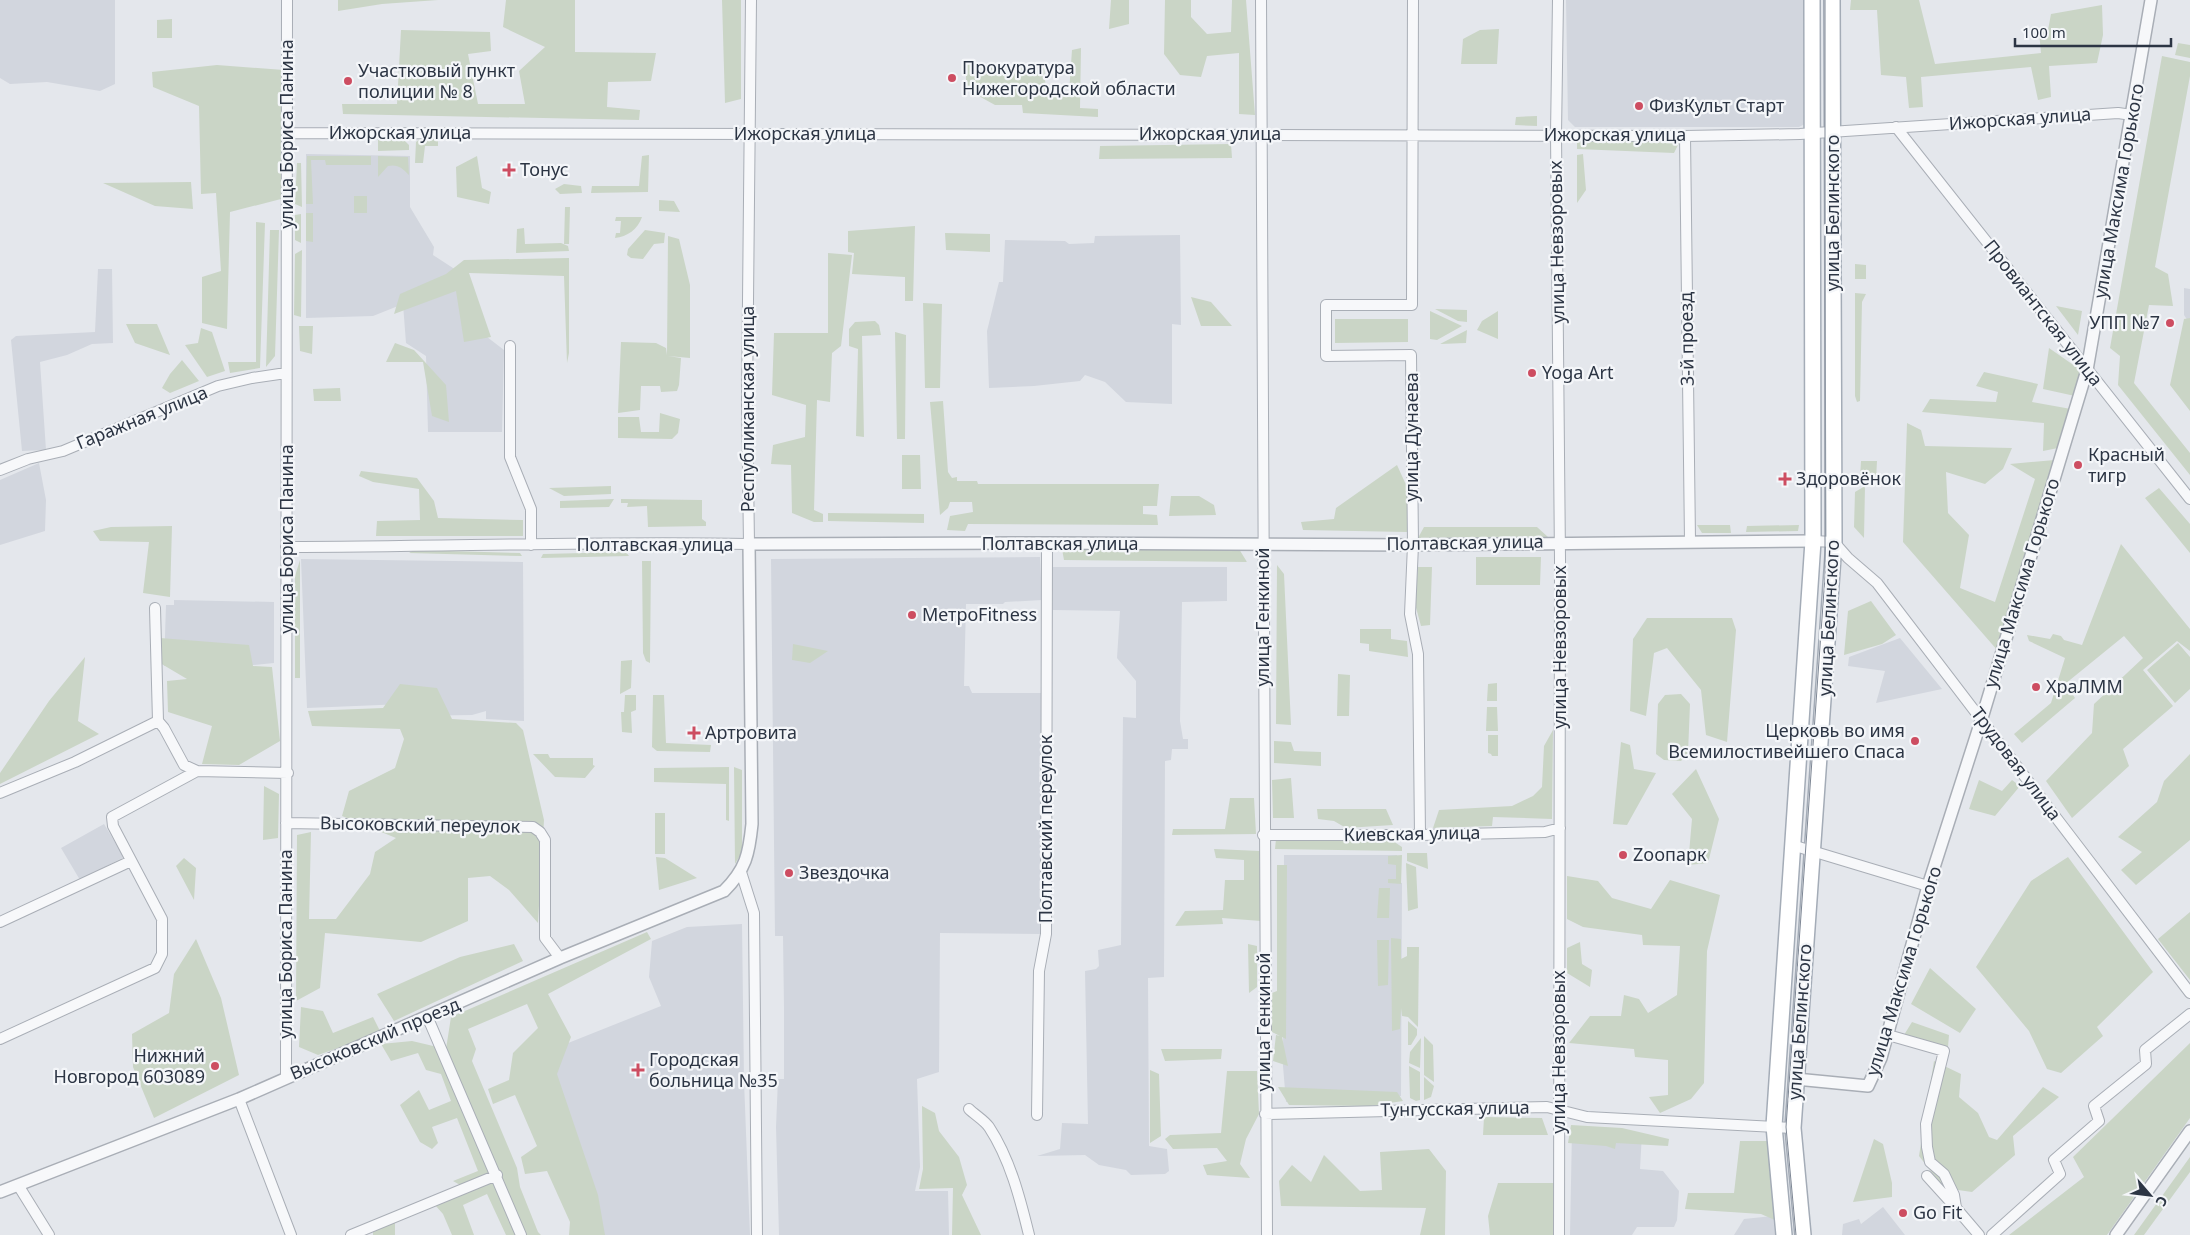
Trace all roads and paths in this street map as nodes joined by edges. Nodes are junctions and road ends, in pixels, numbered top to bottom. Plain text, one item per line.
1 (287, 0) edge
2 (751, 0) edge
3 (1260, 0) edge
4 (1413, 0) edge
5 (1558, 0) edge
6 (1812, 0) edge
7 (1832, 0) edge
8 (2151, 0) edge
9 (2132, 114) junction
10 (1896, 127) junction
11 (1832, 131) junction
12 (288, 133) junction
13 (1813, 133) junction
14 (749, 134) junction
15 (1261, 134) junction
16 (1556, 134) junction
17 (1412, 135) junction
18 (1685, 136) junction
19 (510, 346) dead end
20 (2087, 370) junction
21 (286, 373) junction
22 (0, 470) edge
23 (2190, 499) edge
24 (1690, 541) junction
25 (1813, 541) junction
26 (1560, 542) junction
27 (1834, 542) junction
28 (1047, 543) junction
29 (1263, 543) junction
30 (749, 544) junction
31 (1412, 545) junction
32 (531, 546) junction
33 (286, 547) junction
34 (155, 608) dead end
35 (1982, 718) junction
36 (158, 721) junction
37 (196, 771) junction
38 (288, 773) junction
39 (0, 794) edge
40 (286, 823) junction
41 (1560, 828) junction
42 (1263, 835) junction
43 (1420, 835) junction
44 (1792, 845) junction
45 (1812, 851) junction
46 (131, 861) junction
47 (741, 872) junction
48 (1928, 886) junction
49 (0, 922) edge
50 (560, 958) junction
51 (2190, 992) edge
52 (2190, 1014) edge
53 (427, 1016) junction
54 (1888, 1035) junction
55 (0, 1038) edge
56 (286, 1078) junction
57 (1796, 1080) junction
58 (239, 1099) junction
59 (969, 1109) dead end
60 (1559, 1110) junction
61 (1265, 1114) junction
62 (1037, 1115) dead end
63 (1774, 1126) junction
64 (1793, 1128) junction
65 (2190, 1131) edge
66 (496, 1175) junction
67 (1927, 1176) dead end
68 (18, 1185) junction
69 (0, 1192) edge
70 (1956, 1208) junction
71 (49, 1235) edge
72 (291, 1235) edge
73 (351, 1235) edge
74 (521, 1235) edge
75 (757, 1235) edge
76 (1029, 1235) edge
77 (1266, 1235) edge
78 (1559, 1235) edge
79 (1784, 1235) edge
80 (1803, 1235) edge
81 (1979, 1235) edge
82 (1992, 1235) edge
83 (2116, 1235) edge

1 - 12 street, улица Бориса Панина
2 - 14 street, Республиканская улица
3 - 15 street, улица Генкиной
4 - 17 street, улица Дунаева
5 - 16 street, улица Невзоровых
6 - 13 main road, улица Белинского
7 - 11 main road, улица Белинского
8 - 9 street, улица Максима Горького
9 - 10 street, Ижорская улица
9 - 20 street, улица Максима Горького
10 - 11 street, Ижорская улица
10 - 20 street, Провиантская улица
11 - 13 street, Ижорская улица
11 - 27 main road, улица Белинского
12 - 14 street, Ижорская улица
12 - 21 street, улица Бориса Панина
13 - 18 street, Ижорская улица
13 - 25 main road, улица Белинского
14 - 15 street, Ижорская улица
14 - 30 street, Республиканская улица
15 - 17 street, Ижорская улица
15 - 29 street, улица Генкиной
16 - 17 street, Ижорская улица
16 - 18 street, Ижорская улица
16 - 26 street, улица Невзоровых
17 - 31 street, улица Дунаева
18 - 24 street, 3-й проезд
19 - 32 street
20 - 23 street, Провиантская улица
20 - 35 street, улица Максима Горького
21 - 22 street, Гаражная улица
21 - 33 street, улица Бориса Панина
24 - 25 street, Полтавская улица
24 - 26 street, Полтавская улица
25 - 27 street, Полтавская улица
25 - 44 main road, улица Белинского
26 - 31 street, Полтавская улица
26 - 41 street, улица Невзоровых
27 - 35 street, Трудовая улица
27 - 45 main road, улица Белинского
28 - 29 street, Полтавская улица
28 - 30 street, Полтавская улица
28 - 62 street, Полтавский переулок
29 - 31 street, Полтавская улица
29 - 42 street, улица Генкиной
30 - 32 street, Полтавская улица
30 - 47 street, Республиканская улица
31 - 43 street, улица Дунаева
32 - 33 street, Полтавская улица
33 - 38 street, улица Бориса Панина
34 - 36 street
35 - 48 street, улица Максима Горького
35 - 51 street, Трудовая улица
36 - 37 street
36 - 39 street
37 - 38 street
37 - 46 street
38 - 40 street, улица Бориса Панина
40 - 50 street, Высоковский переулок
40 - 56 street, улица Бориса Панина
41 - 43 street, Киевская улица
41 - 60 street, улица Невзоровых
42 - 43 street, Киевская улица
42 - 61 street, улица Генкиной
44 - 45 street
44 - 63 main road, улица Белинского
45 - 48 street
45 - 57 main road, улица Белинского
46 - 49 street
46 - 55 street
47 - 50 street, Высоковский проезд
47 - 75 street
48 - 54 street, улица Максима Горького
50 - 53 street, Высоковский проезд
52 - 82 street
53 - 56 street, Высоковский проезд
53 - 66 street
54 - 57 street, улица Максима Горького
54 - 70 street
56 - 58 street, Высоковский проезд
57 - 64 main road, улица Белинского
58 - 68 street, Высоковский проезд
58 - 72 street
59 - 76 street
60 - 61 street, Тунгусская улица
60 - 63 street, Тунгусская улица
60 - 78 street, улица Невзоровых
61 - 77 street, улица Генкиной
63 - 64 street, Тунгусская улица
63 - 79 main road, улица Белинского
64 - 80 main road, улица Белинского
65 - 83 street
66 - 73 street
66 - 74 street
67 - 70 street
68 - 69 street, Высоковский проезд
68 - 71 street
70 - 81 street

